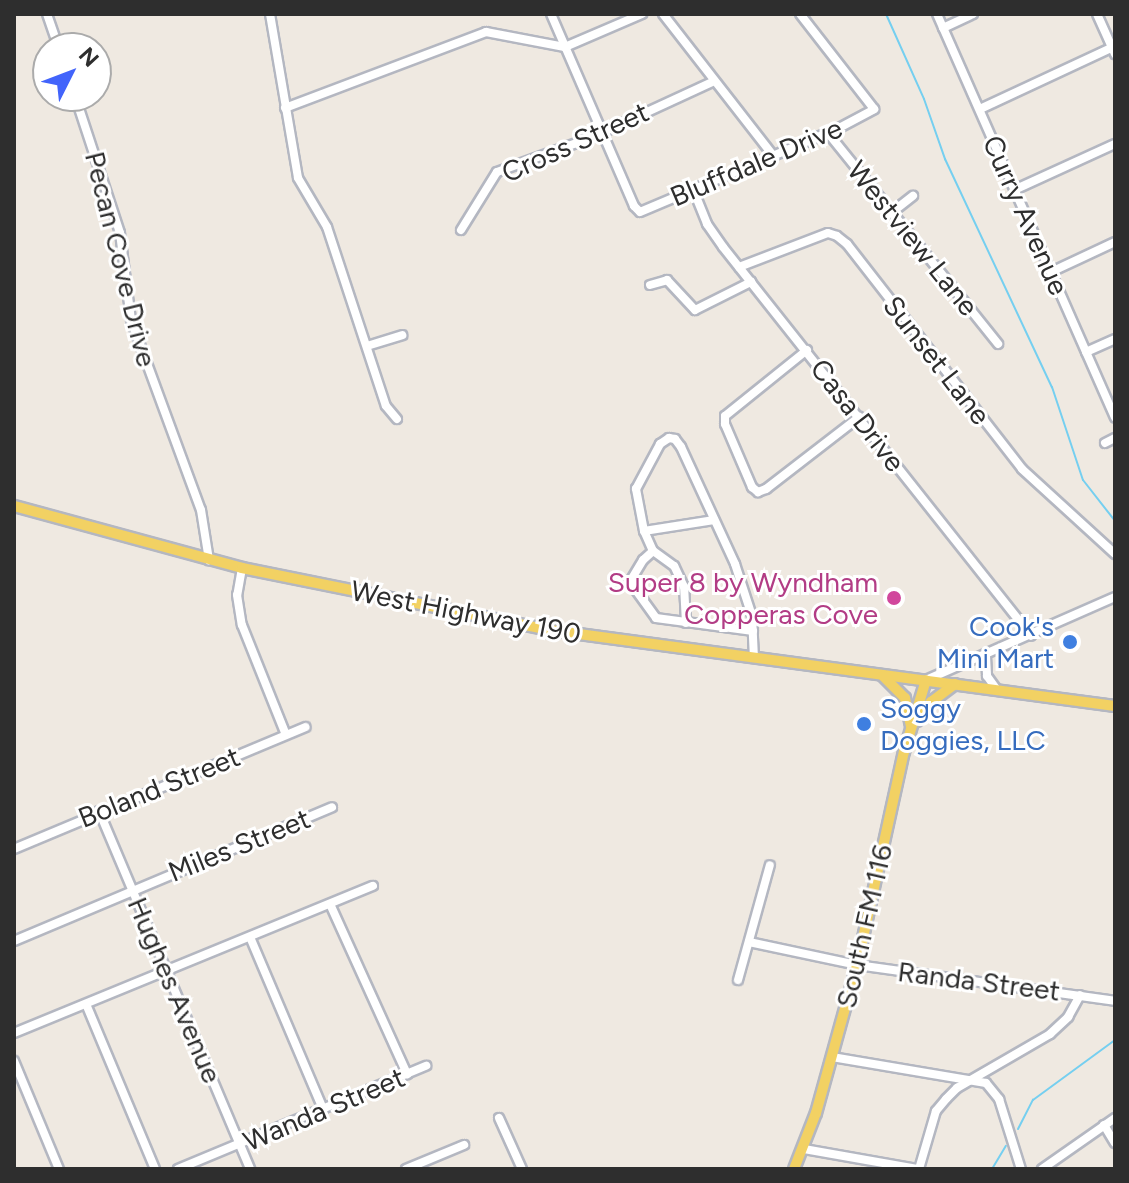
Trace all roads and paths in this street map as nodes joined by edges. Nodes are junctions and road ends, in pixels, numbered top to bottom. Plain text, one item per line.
1 (270, 14) edge
2 (551, 14) edge
3 (642, 14) edge
4 (663, 14) edge
5 (800, 14) edge
6 (937, 14) edge
7 (973, 14) edge
8 (1097, 14) edge
9 (943, 28) junction
10 (565, 47) junction
11 (1114, 49) edge
12 (714, 81) junction
13 (285, 108) junction
14 (980, 109) junction
15 (80, 112) edge
16 (602, 131) junction
17 (828, 133) junction
18 (1115, 144) edge
19 (772, 154) junction
20 (693, 189) junction
21 (1014, 190) junction
22 (913, 196) dead end
23 (891, 213) junction
24 (461, 230) dead end
25 (1115, 242) edge
26 (739, 267) junction
27 (1051, 272) junction
28 (751, 282) junction
29 (650, 285) dead end
30 (402, 335) dead end
31 (1115, 339) edge
32 (998, 344) dead end
33 (367, 346) junction
34 (807, 350) junction
35 (1086, 352) junction
36 (859, 417) junction
37 (1115, 417) edge
38 (397, 419) dead end
39 (1115, 438) edge
40 (1105, 443) dead end
41 (14, 506) edge
42 (714, 520) junction
43 (644, 531) junction
44 (653, 551) junction
45 (1115, 554) edge
46 (209, 560) junction
47 (242, 568) junction
48 (1115, 597) edge
49 (686, 623) junction
50 (753, 631) junction
51 (1031, 636) junction
52 (986, 656) junction
53 (754, 658) junction
54 (881, 675) junction
55 (926, 680) junction
56 (955, 684) junction
57 (997, 690) junction
58 (1115, 706) edge
59 (305, 727) dead end
60 (910, 731) junction
61 (286, 735) junction
62 (332, 807) dead end
63 (99, 811) junction
64 (14, 849) edge
65 (770, 865) dead end
66 (373, 886) dead end
67 (133, 889) junction
68 (330, 904) junction
69 (250, 937) junction
70 (14, 941) edge
71 (749, 942) junction
72 (857, 965) junction
73 (167, 971) junction
74 (738, 980) dead end
75 (1080, 995) junction
76 (1115, 1001) edge
77 (86, 1004) junction
78 (14, 1033) edge
79 (832, 1057) junction
80 (14, 1061) edge
81 (426, 1066) dead end
82 (407, 1074) junction
83 (974, 1079) junction
84 (323, 1109) junction
85 (499, 1118) dead end
86 (1115, 1118) edge
87 (1104, 1125) junction
88 (1115, 1143) edge
89 (240, 1144) junction
90 (464, 1145) dead end
91 (804, 1149) junction
92 (59, 1169) edge
93 (155, 1169) edge
94 (178, 1169) edge
95 (250, 1169) edge
96 (406, 1169) edge
97 (522, 1169) edge
98 (794, 1169) edge
99 (918, 1169) edge
100 (1021, 1169) edge
101 (1042, 1169) edge

1 - 13 street
2 - 10 street
3 - 10 street
4 - 12 street
5 - 17 street, Bluffdale Drive
6 - 9 street, Curry Avenue
7 - 9 street
8 - 11 street
9 - 14 street, Curry Avenue
10 - 13 street
10 - 16 street
11 - 14 street
12 - 16 street, Cross Street
12 - 19 street
13 - 33 street
14 - 21 street, Curry Avenue
15 - 46 street, Pecan Cove Drive
16 - 20 street, Bluffdale Drive
16 - 24 street, Cross Street
17 - 19 street, Bluffdale Drive
17 - 23 street, Westview Lane
18 - 21 street
19 - 20 street, Bluffdale Drive
20 - 26 street, Casa Drive
21 - 27 street, Curry Avenue
22 - 23 street
23 - 32 street, Westview Lane
25 - 27 street
26 - 28 street, Casa Drive
26 - 45 street, Sunset Lane
27 - 35 street, Curry Avenue
28 - 29 street
28 - 34 street, Casa Drive
30 - 33 street
31 - 35 street
33 - 38 street
34 - 36 street, Casa Drive
34 - 36 street
35 - 37 street, Curry Avenue
36 - 51 street, Casa Drive
39 - 40 street
41 - 46 main road, West Highway 190
42 - 43 street
42 - 43 street
42 - 50 street
43 - 44 street
44 - 49 street
44 - 49 street
46 - 47 main road, West Highway 190
47 - 53 main road, West Highway 190
47 - 61 street
48 - 51 street
49 - 50 street
50 - 53 street
51 - 52 street
52 - 55 street
52 - 57 street
53 - 54 main road, West Highway 190
54 - 55 main road, West Highway 190
54 - 60 main road
55 - 56 main road, West Highway 190
55 - 60 main road, South FM 116
56 - 57 main road, West Highway 190
56 - 60 main road
57 - 58 main road, West Highway 190
59 - 61 street, Boland Street
60 - 72 main road, South FM 116
61 - 63 street, Boland Street
62 - 67 street, Miles Street
63 - 64 street, Boland Street
63 - 67 street, Hughes Avenue
65 - 71 street
66 - 68 street
67 - 70 street, Miles Street
67 - 73 street, Hughes Avenue
68 - 69 street
68 - 82 street
69 - 73 street
69 - 84 street
71 - 72 street, Randa Street
71 - 74 street
72 - 75 street, Randa Street
72 - 79 main road, South FM 116
73 - 77 street
73 - 89 street, Hughes Avenue
75 - 76 street, Randa Street
75 - 83 street
77 - 78 street
77 - 93 street
79 - 83 street
79 - 91 main road, South FM 116
80 - 92 street
81 - 82 street, Wanda Street
82 - 84 street, Wanda Street
83 - 99 street
83 - 100 street
84 - 89 street, Wanda Street
85 - 97 street
86 - 87 street
87 - 88 street
87 - 101 street
89 - 94 street, Wanda Street
89 - 95 street, Hughes Avenue
90 - 96 street
91 - 98 main road, South FM 116
91 - 99 street

